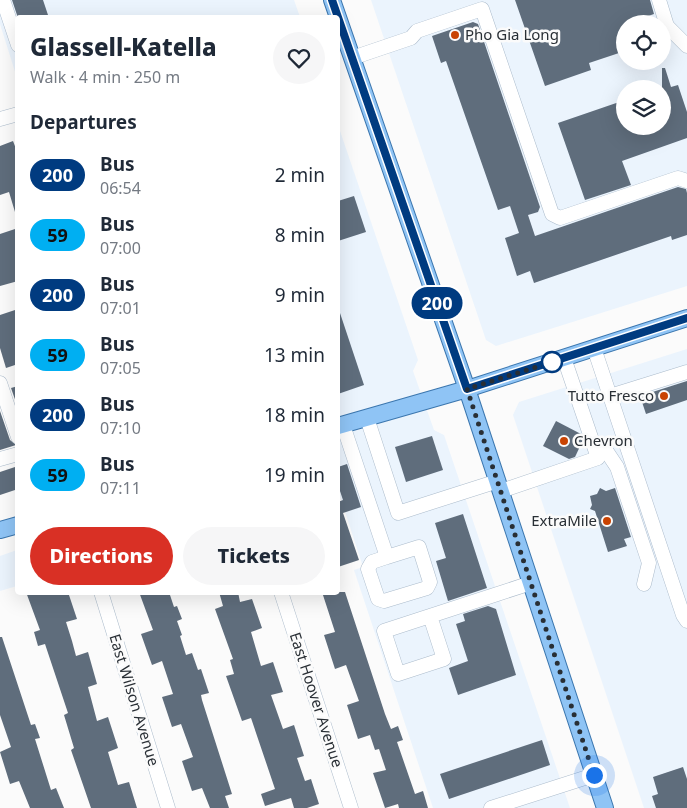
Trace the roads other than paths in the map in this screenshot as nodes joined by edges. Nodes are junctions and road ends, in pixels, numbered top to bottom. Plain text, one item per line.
1 (3, 0) edge
2 (332, 0) edge
3 (658, 0) edge
4 (337, 15) edge
5 (340, 23) edge
6 (15, 36) edge
7 (687, 46) edge
8 (352, 58) junction
9 (15, 115) edge
10 (0, 119) edge
11 (687, 181) edge
12 (687, 318) edge
13 (594, 348) junction
14 (564, 358) junction
15 (687, 372) edge
16 (0, 383) edge
17 (467, 389) junction
18 (610, 396) junction
19 (367, 418) junction
20 (340, 426) edge
21 (15, 428) edge
22 (603, 446) dead end
23 (15, 455) edge
24 (0, 459) edge
25 (499, 486) junction
26 (15, 526) edge
27 (0, 530) edge
28 (387, 557) junction
29 (531, 583) junction
30 (644, 584) dead end
31 (102, 595) edge
32 (282, 595) edge
33 (430, 616) junction
34 (687, 620) edge
35 (594, 775) junction
36 (168, 808) edge
37 (351, 808) edge
38 (491, 808) edge
39 (605, 808) edge

1 - 6 street
2 - 4 main road
3 - 7 street
5 - 8 main road
8 - 11 street
8 - 17 main road
9 - 10 street
12 - 13 main road
13 - 14 main road
13 - 18 street
14 - 17 main road
14 - 25 street
15 - 18 street
16 - 21 street
17 - 19 main road
17 - 25 main road
18 - 34 street
19 - 20 main road
19 - 25 street
20 - 28 street
22 - 30 street
23 - 24 street
25 - 29 main road
26 - 27 main road
28 - 28 street
29 - 33 street
29 - 35 main road
31 - 36 street, East Wilson Avenue
32 - 37 street, East Hoover Avenue
33 - 33 street
35 - 38 street
35 - 39 main road

